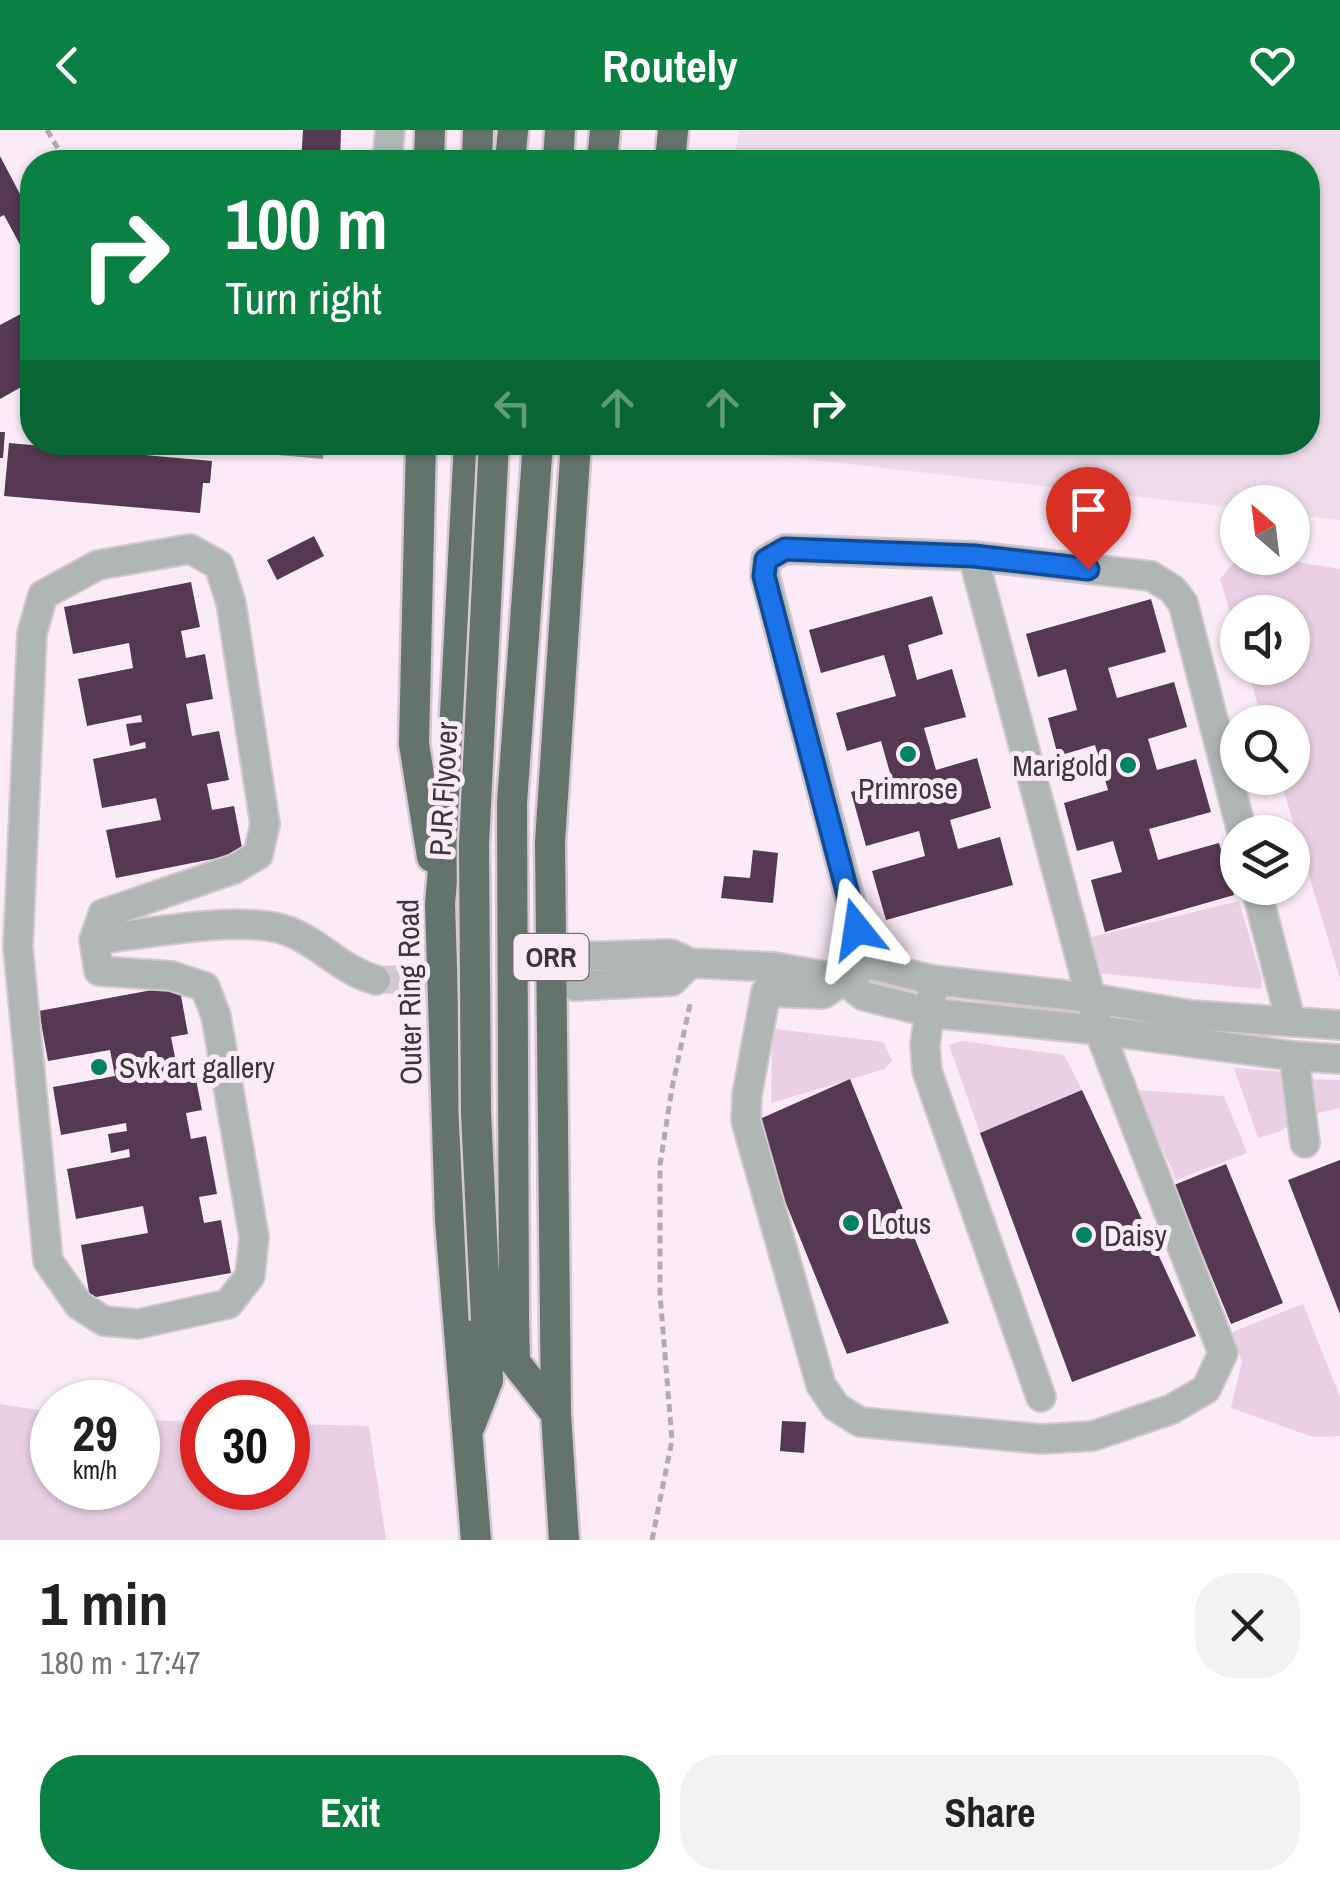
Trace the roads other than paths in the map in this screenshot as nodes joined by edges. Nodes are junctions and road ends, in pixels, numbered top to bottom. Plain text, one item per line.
1 (421, 455) edge
2 (469, 455) edge
3 (493, 455) edge
4 (537, 455) edge
5 (575, 455) edge
6 (974, 556) junction
7 (1238, 815) edge
8 (440, 904) junction
9 (1260, 905) edge
10 (94, 940) junction
11 (690, 963) road end
12 (867, 964) junction
13 (376, 980) tunnel mouth
14 (842, 980) junction
15 (933, 980) junction
16 (1092, 998) junction
17 (932, 1013) junction
18 (1290, 1022) junction
19 (1340, 1024) edge
20 (1099, 1030) junction
21 (1294, 1056) junction
22 (1340, 1059) edge
23 (1305, 1143) dead end
24 (500, 1318) junction
25 (1040, 1398) dead end
26 (556, 1414) junction
27 (467, 1434) junction
28 (476, 1540) edge
29 (564, 1540) edge

1 - 8 highway
2 - 8 highway, Outer Ring Road
3 - 24 highway, PJR Flyover, bridge
4 - 24 highway, PJR Flyover, bridge
5 - 26 highway, ORR
6 - 7 street
6 - 12 street
6 - 16 street
8 - 27 highway, Outer Ring Road
9 - 18 street
10 - 10 street
10 - 13 street
11 - 14 street
12 - 14 street
12 - 15 street
14 - 17 street
14 - 20 street
15 - 16 street
15 - 17 street
16 - 18 street
16 - 20 street
17 - 20 street
17 - 25 street
18 - 19 street
20 - 21 street
21 - 22 street
21 - 23 street
24 - 26 highway, PJR Flyover
24 - 27 highway, PJR Flyover
26 - 29 highway, ORR
27 - 28 highway, Outer Ring Road

